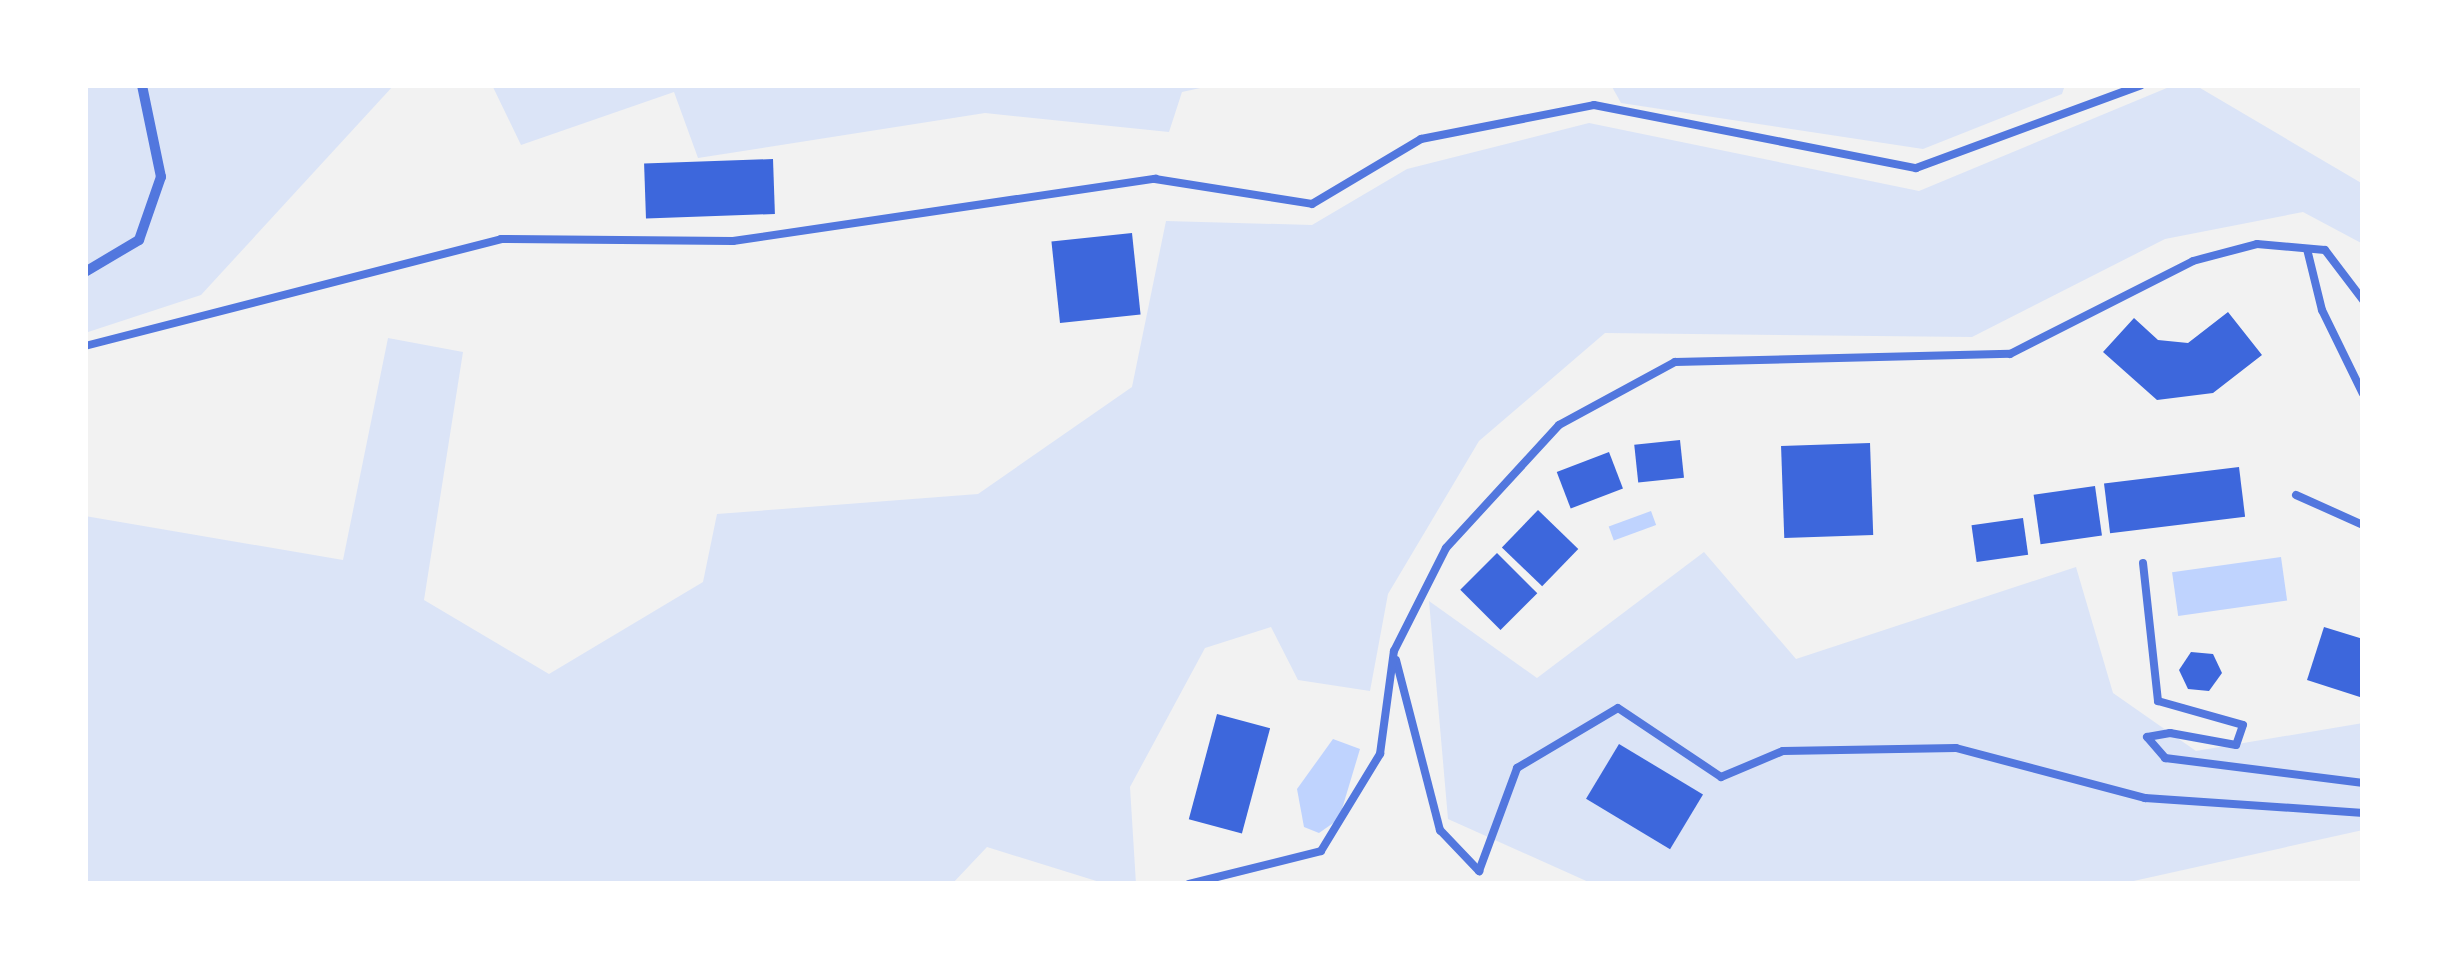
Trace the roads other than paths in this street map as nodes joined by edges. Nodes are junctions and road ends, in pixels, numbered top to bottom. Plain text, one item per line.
1 (142, 85) edge
2 (2140, 85) edge
3 (2307, 249) junction
4 (85, 272) edge
5 (2363, 300) edge
6 (85, 346) edge
7 (2363, 394) edge
8 (2296, 496) dead end
9 (2363, 525) edge
10 (2143, 563) dead end
11 (1394, 651) junction
12 (2363, 783) edge
13 (2363, 813) edge
14 (1190, 884) edge

1 - 4 street
2 - 6 lane
3 - 5 lane
3 - 7 lane
3 - 11 lane
8 - 9 lane
10 - 12 lane
11 - 13 lane
11 - 14 lane

